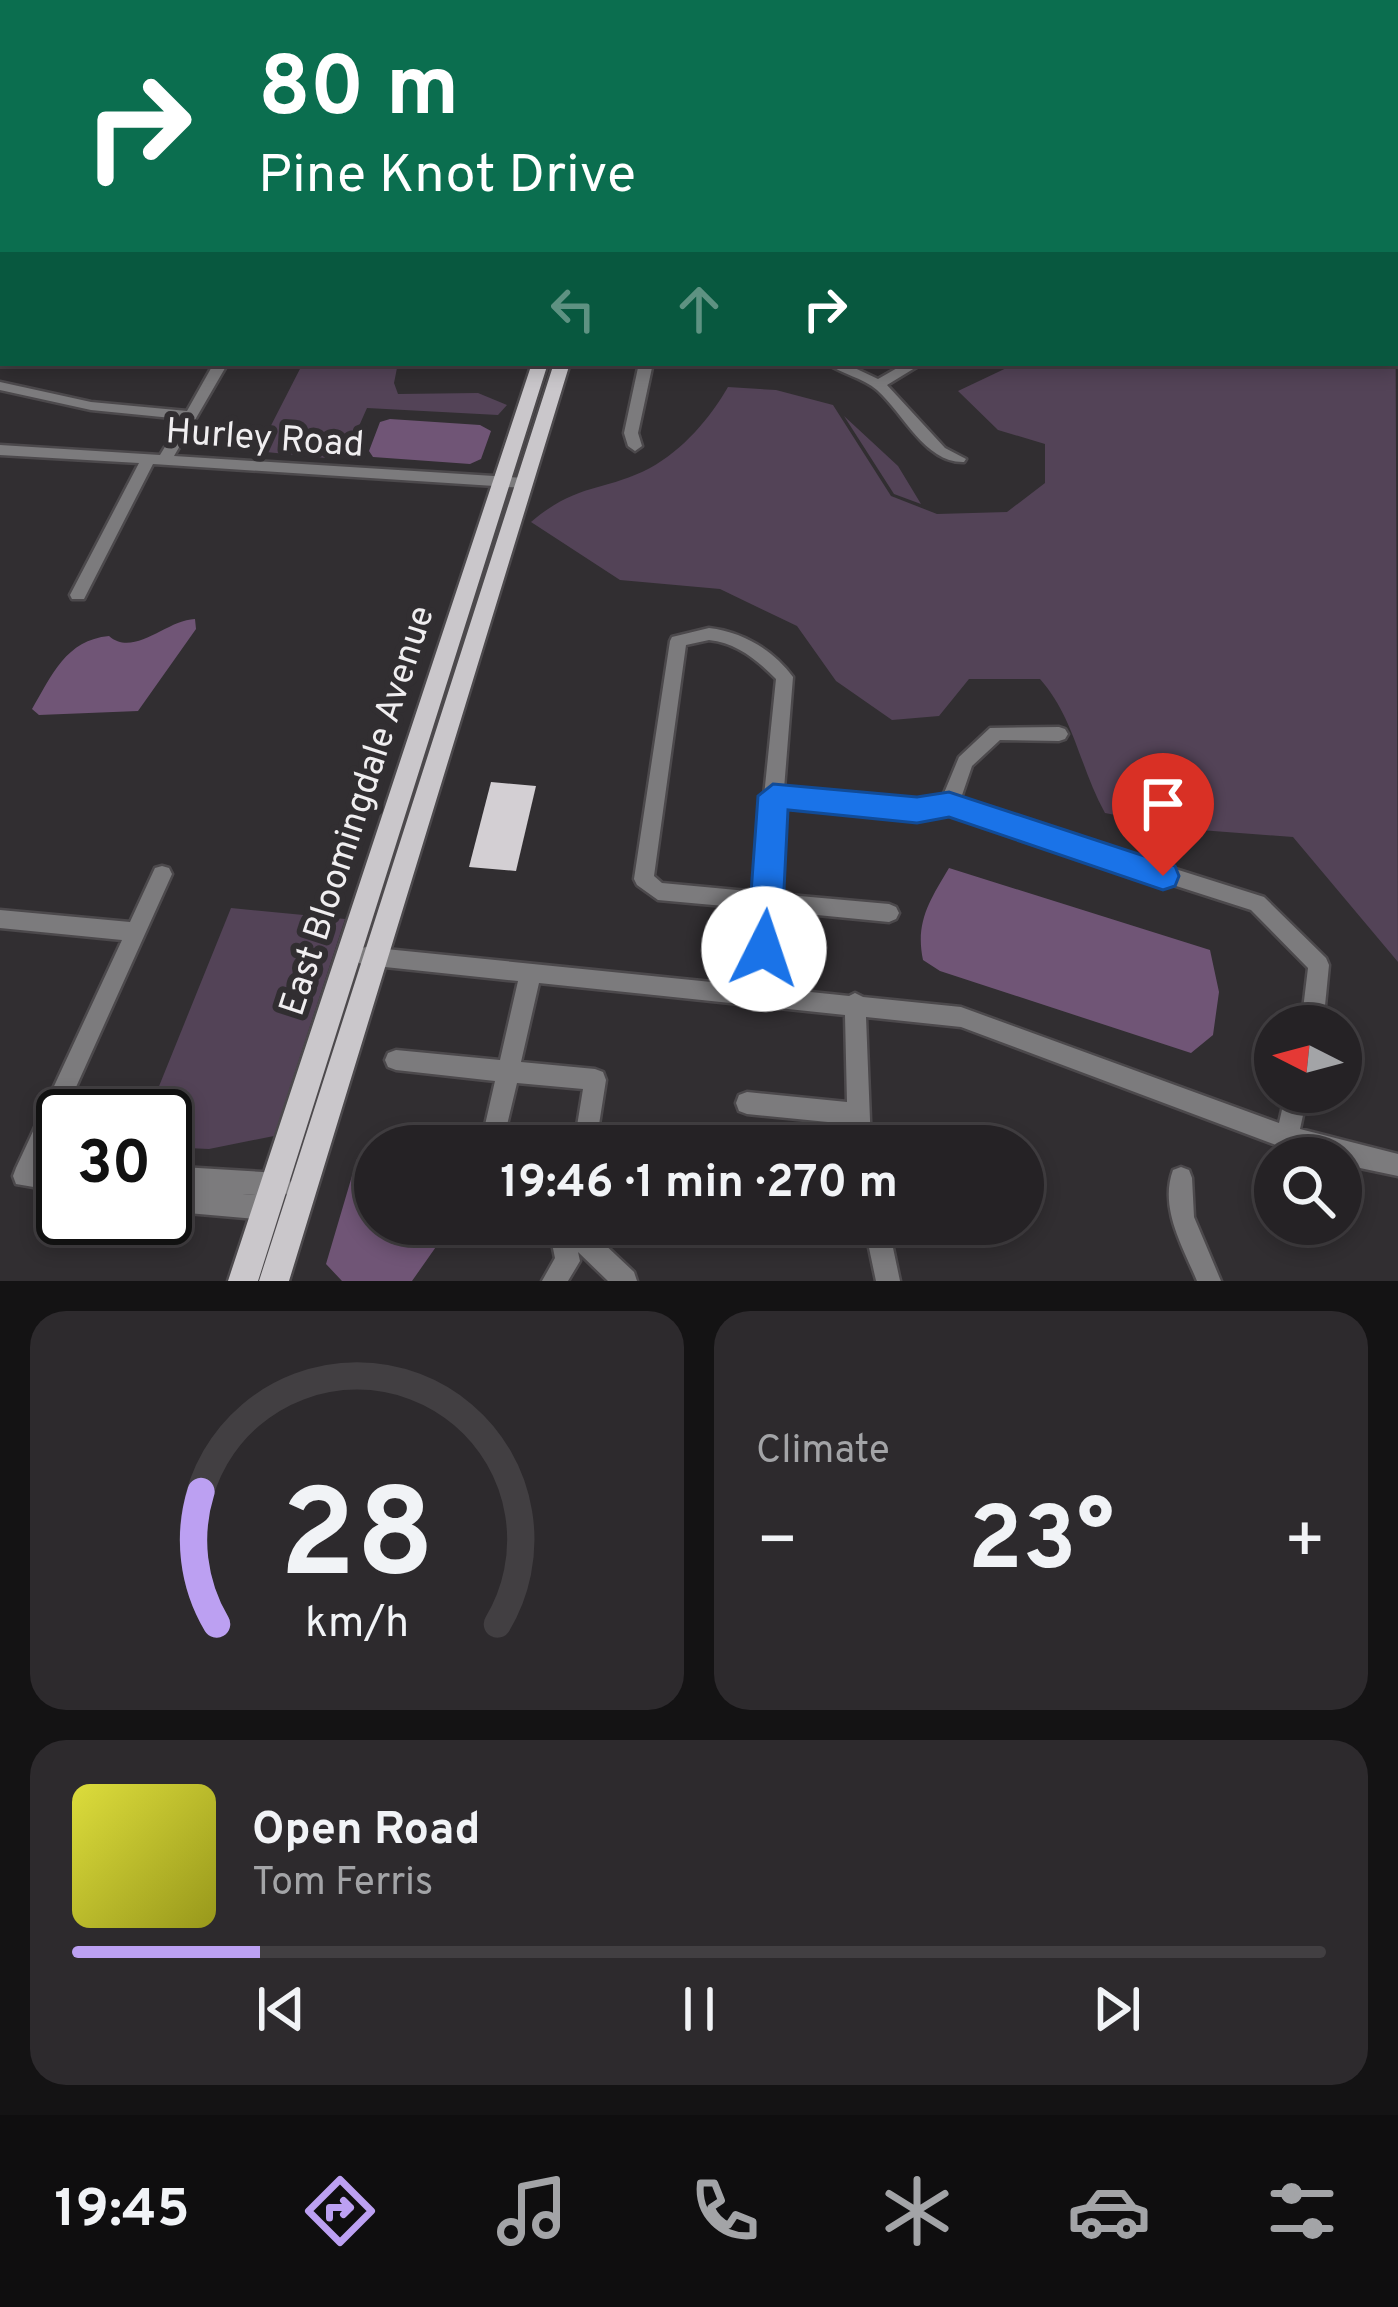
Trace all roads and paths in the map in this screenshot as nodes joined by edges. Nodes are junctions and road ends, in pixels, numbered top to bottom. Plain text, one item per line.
1 (218, 366) edge
2 (539, 366) edge
3 (561, 366) edge
4 (645, 366) edge
5 (840, 366) edge
6 (911, 366) edge
7 (880, 384) junction
8 (0, 386) edge
9 (187, 415) junction
10 (634, 446) dead end
11 (0, 450) edge
12 (959, 459) dead end
13 (157, 460) junction
14 (514, 482) junction
15 (78, 595) dead end
16 (1058, 734) dead end
17 (773, 796) junction
18 (949, 805) junction
19 (162, 874) dead end
20 (767, 902) junction
21 (889, 913) dead end
22 (0, 919) edge
23 (136, 932) junction
24 (363, 956) junction
25 (531, 971) junction
26 (761, 996) junction
27 (855, 1003) junction
28 (1314, 1005) edge
29 (396, 1060) dead end
30 (506, 1072) junction
31 (65, 1089) edge
32 (748, 1103) dead end
33 (859, 1114) junction
34 (496, 1125) edge
35 (588, 1125) edge
36 (859, 1125) edge
37 (1276, 1137) edge
38 (36, 1152) edge
39 (1362, 1157) edge
40 (1398, 1165) edge
41 (36, 1177) edge
42 (1180, 1178) dead end
43 (192, 1181) edge
44 (283, 1194) junction
45 (192, 1198) edge
46 (566, 1245) edge
47 (586, 1245) edge
48 (880, 1245) edge
49 (243, 1281) edge
50 (274, 1281) edge
51 (554, 1281) edge
52 (625, 1281) edge
53 (888, 1281) edge
54 (1209, 1281) edge

1 - 9 street
2 - 14 main road, East Bloomingdale Avenue
3 - 14 main road, East Bloomingdale Avenue
4 - 10 street
5 - 7 street
6 - 7 street
7 - 12 street
8 - 9 street
9 - 13 street
11 - 13 street, Hurley Road
13 - 14 street, Hurley Road
13 - 15 street
14 - 24 main road, East Bloomingdale Avenue
16 - 18 street
17 - 18 street
17 - 20 street
17 - 20 street
18 - 28 street
19 - 23 street
20 - 21 street
20 - 26 street
22 - 23 street
23 - 31 street
24 - 25 street
24 - 44 main road, East Bloomingdale Avenue
25 - 26 street
25 - 30 street
26 - 27 street
27 - 33 street
27 - 37 street
29 - 30 street
30 - 34 street
30 - 35 street
32 - 33 street
33 - 36 street
38 - 41 street
39 - 40 street
42 - 54 street
43 - 44 street
44 - 45 street
44 - 49 main road, East Bloomingdale Avenue
44 - 50 main road, East Bloomingdale Avenue
46 - 51 street
47 - 52 street
48 - 53 street

